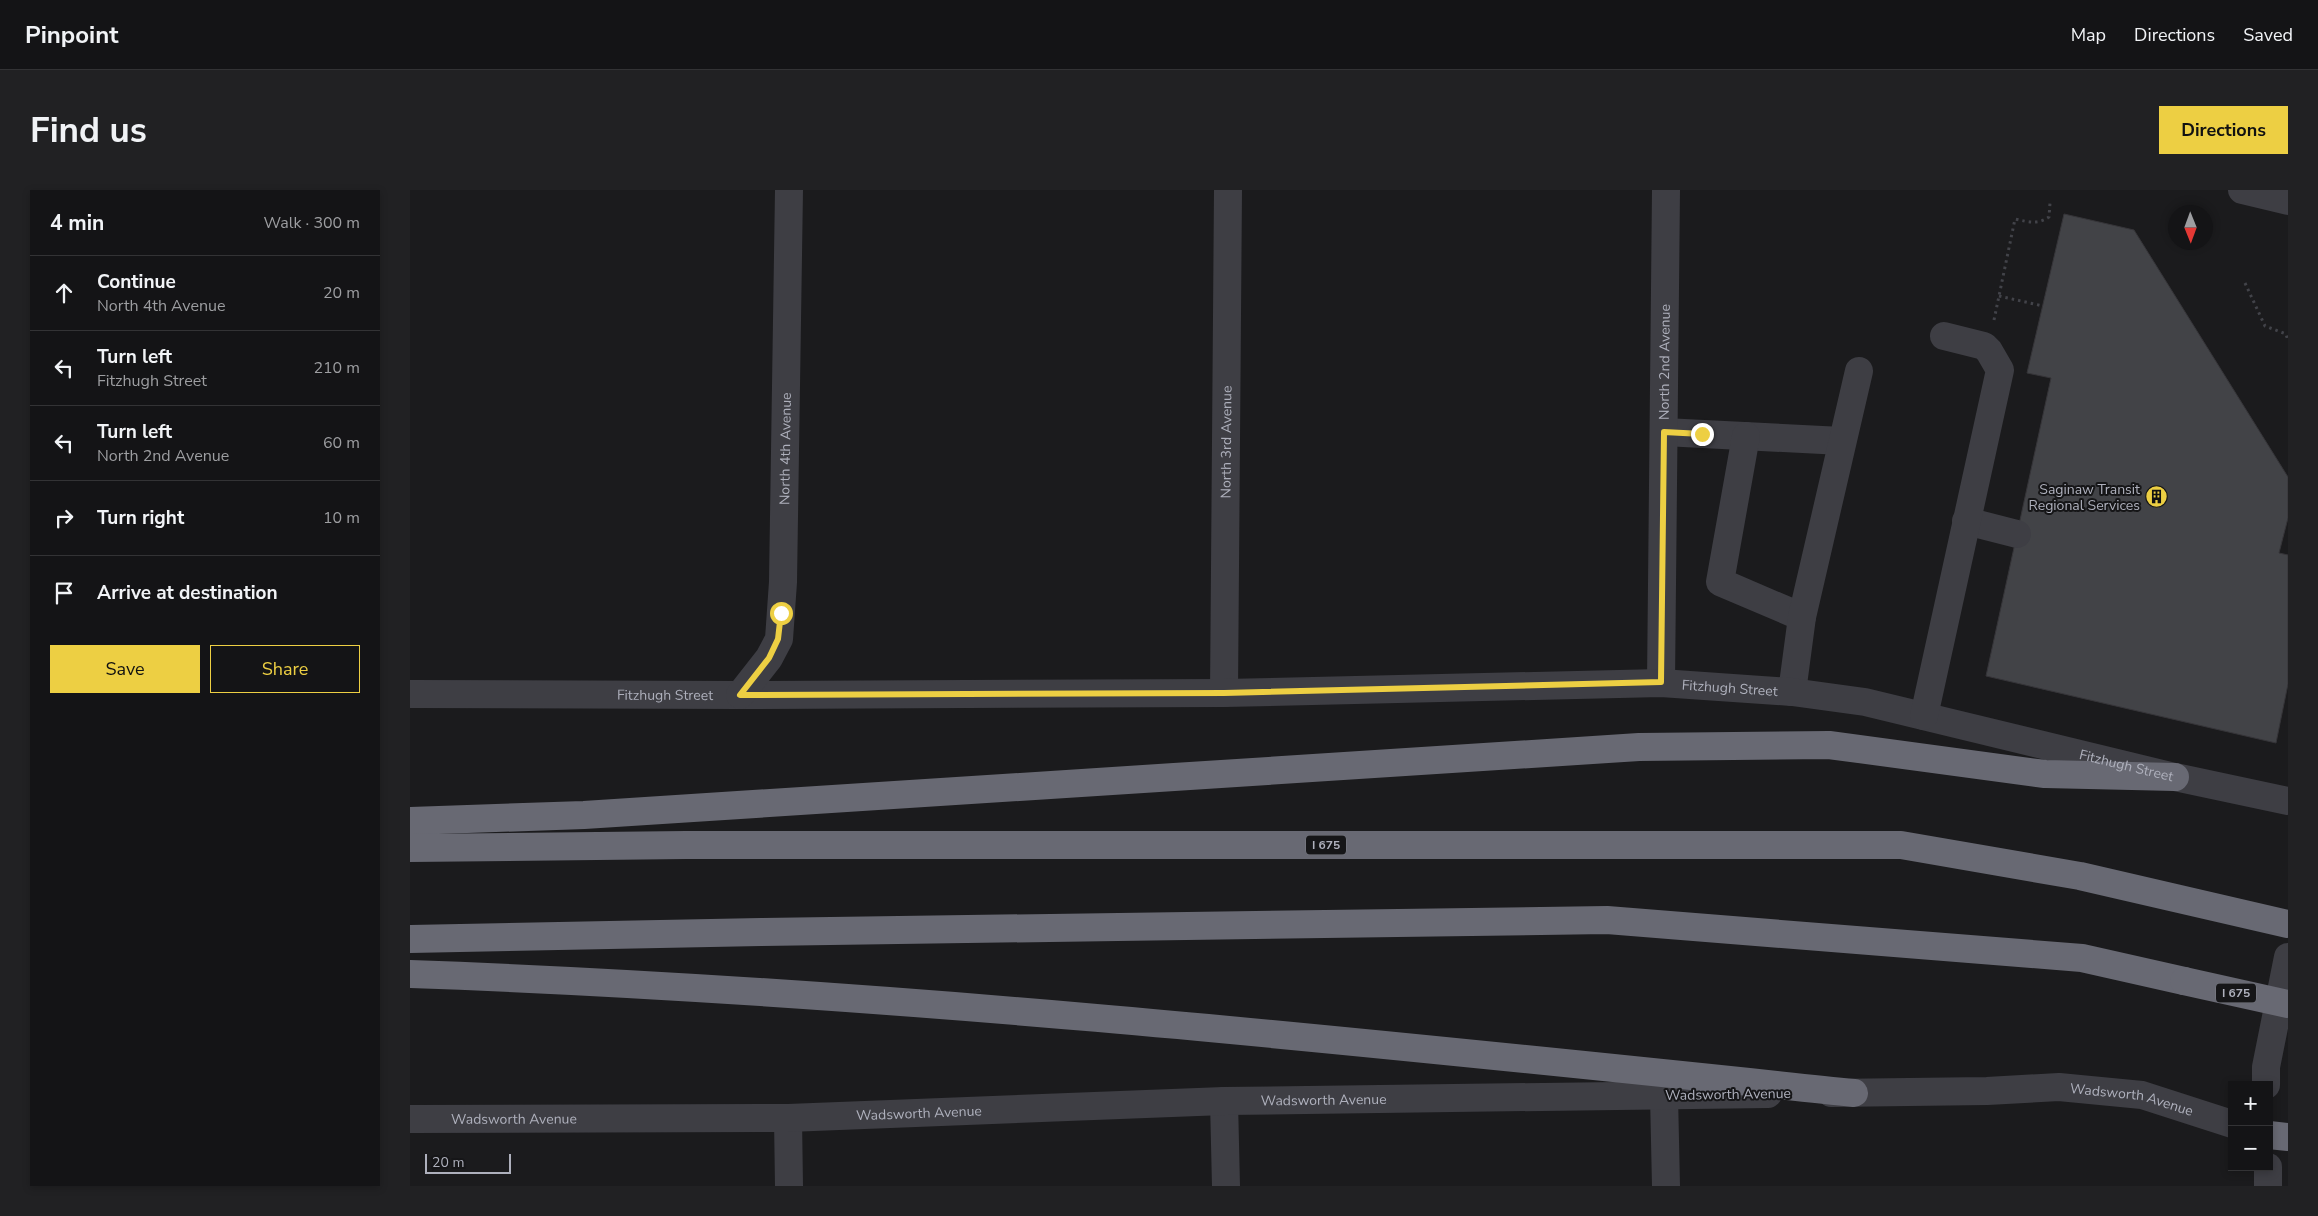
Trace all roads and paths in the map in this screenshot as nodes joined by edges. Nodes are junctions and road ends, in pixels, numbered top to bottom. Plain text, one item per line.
1 (789, 190) edge
2 (1228, 190) edge
3 (1666, 190) edge
4 (2242, 190) edge
5 (2288, 201) edge
6 (2050, 203) dead end
7 (2245, 283) dead end
8 (1999, 296) junction
9 (2043, 306) dead end
10 (1944, 336) dead end
11 (2288, 341) edge
12 (1988, 349) junction
13 (1859, 371) dead end
14 (1664, 432) junction
15 (1746, 436) junction
16 (1842, 441) junction
17 (1966, 522) junction
18 (2017, 534) dead end
19 (1802, 617) junction
20 (1661, 682) junction
21 (1792, 692) junction
22 (1224, 693) junction
23 (410, 694) edge
24 (740, 695) junction
25 (1924, 716) junction
26 (2175, 777) junction
27 (2288, 801) edge
28 (410, 821) edge
29 (410, 848) edge
30 (2288, 924) edge
31 (410, 939) edge
32 (2288, 957) edge
33 (410, 974) edge
34 (2288, 1004) edge
35 (2266, 1081) edge
36 (1854, 1093) junction
37 (1664, 1095) junction
38 (1224, 1101) junction
39 (788, 1118) junction
40 (410, 1119) edge
41 (2228, 1123) edge
42 (2273, 1136) edge
43 (2288, 1138) edge
44 (2268, 1171) edge
45 (789, 1186) edge
46 (1226, 1186) edge
47 (1666, 1186) edge
48 (2268, 1186) edge

1 - 24 street, North 4th Avenue
2 - 22 street, North 3rd Avenue
3 - 14 street, North 2nd Avenue
4 - 5 street
6 - 8 path
7 - 11 path
8 - 9 path
8 - 12 path
10 - 12 street
12 - 17 street
13 - 16 street
14 - 15 street
14 - 20 street, North 2nd Avenue
15 - 16 street
15 - 19 street
16 - 19 street
17 - 18 street
17 - 25 street
19 - 21 street
20 - 21 street, Fitzhugh Street
20 - 22 street, Fitzhugh Street
21 - 25 street, Fitzhugh Street
22 - 24 street, Fitzhugh Street
23 - 24 street, Fitzhugh Street
25 - 26 street, Fitzhugh Street
26 - 27 street, Fitzhugh Street
26 - 28 highway
29 - 30 highway, I 675
31 - 34 highway, I 675, bridge
32 - 35 street
33 - 36 highway
36 - 37 street, Wadsworth Avenue
36 - 41 street, Wadsworth Avenue
37 - 38 street, Wadsworth Avenue
37 - 47 street
38 - 39 street, Wadsworth Avenue
38 - 46 street
39 - 40 street, Wadsworth Avenue
39 - 45 street
42 - 43 highway
44 - 48 street

